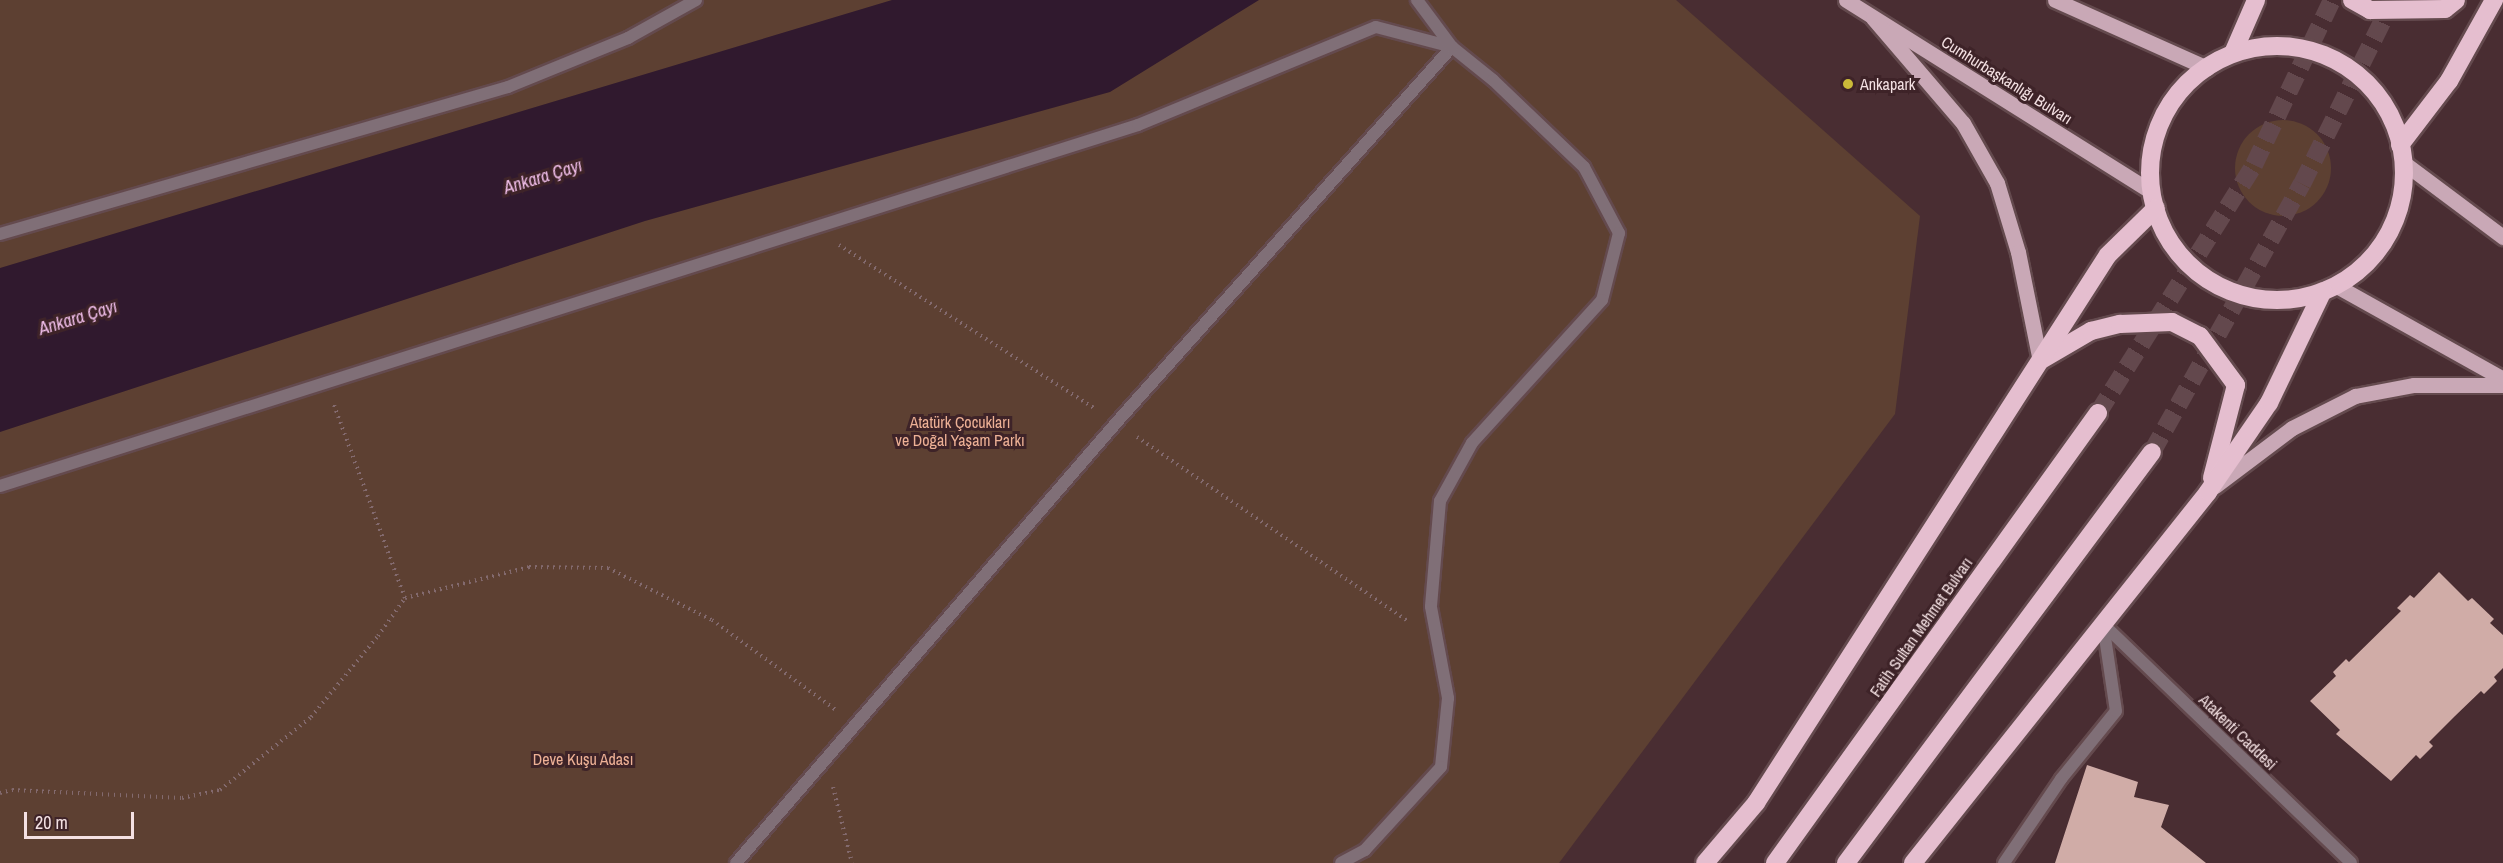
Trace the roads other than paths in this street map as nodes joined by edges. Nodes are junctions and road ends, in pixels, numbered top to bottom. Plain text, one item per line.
1 (696, 0) edge
2 (1417, 0) edge
3 (1846, 0) edge
4 (2055, 0) edge
5 (2256, 0) edge
6 (2352, 0) edge
7 (2457, 0) edge
8 (2494, 0) edge
9 (1872, 18) junction
10 (1452, 47) junction
11 (2233, 53) junction
12 (2207, 68) junction
13 (2402, 154) junction
14 (2153, 199) junction
15 (0, 234) edge
16 (2503, 237) edge
17 (2329, 288) junction
18 (2040, 361) junction
19 (2503, 379) edge
20 (2503, 386) edge
21 (2098, 413) tunnel mouth
22 (2152, 453) tunnel mouth
23 (0, 486) edge
24 (2208, 492) junction
25 (2103, 624) junction
26 (736, 863) edge
27 (1341, 863) edge
28 (1705, 863) edge
29 (1775, 863) edge
30 (1846, 863) edge
31 (1913, 863) edge
32 (2004, 863) edge
33 (2351, 863) edge

1 - 15 street
2 - 10 street
3 - 9 main road, Cumhurbaşkanlığı Bulvarı
4 - 12 main road
5 - 11 highway
6 - 7 highway
8 - 13 highway
9 - 14 main road, Cumhurbaşkanlığı Bulvarı
9 - 18 main road
10 - 23 street
10 - 26 street
10 - 27 street
11 - 12 highway
11 - 13 highway
12 - 14 highway
13 - 16 main road
13 - 17 highway
14 - 17 highway
14 - 18 highway
17 - 19 main road
17 - 24 highway
18 - 24 highway
18 - 28 highway
20 - 24 main road
21 - 29 highway, Fatih Sultan Mehmet Bulvarı
22 - 30 highway
24 - 25 highway
25 - 31 highway
25 - 32 street
25 - 33 street, Atakenti Caddesi

